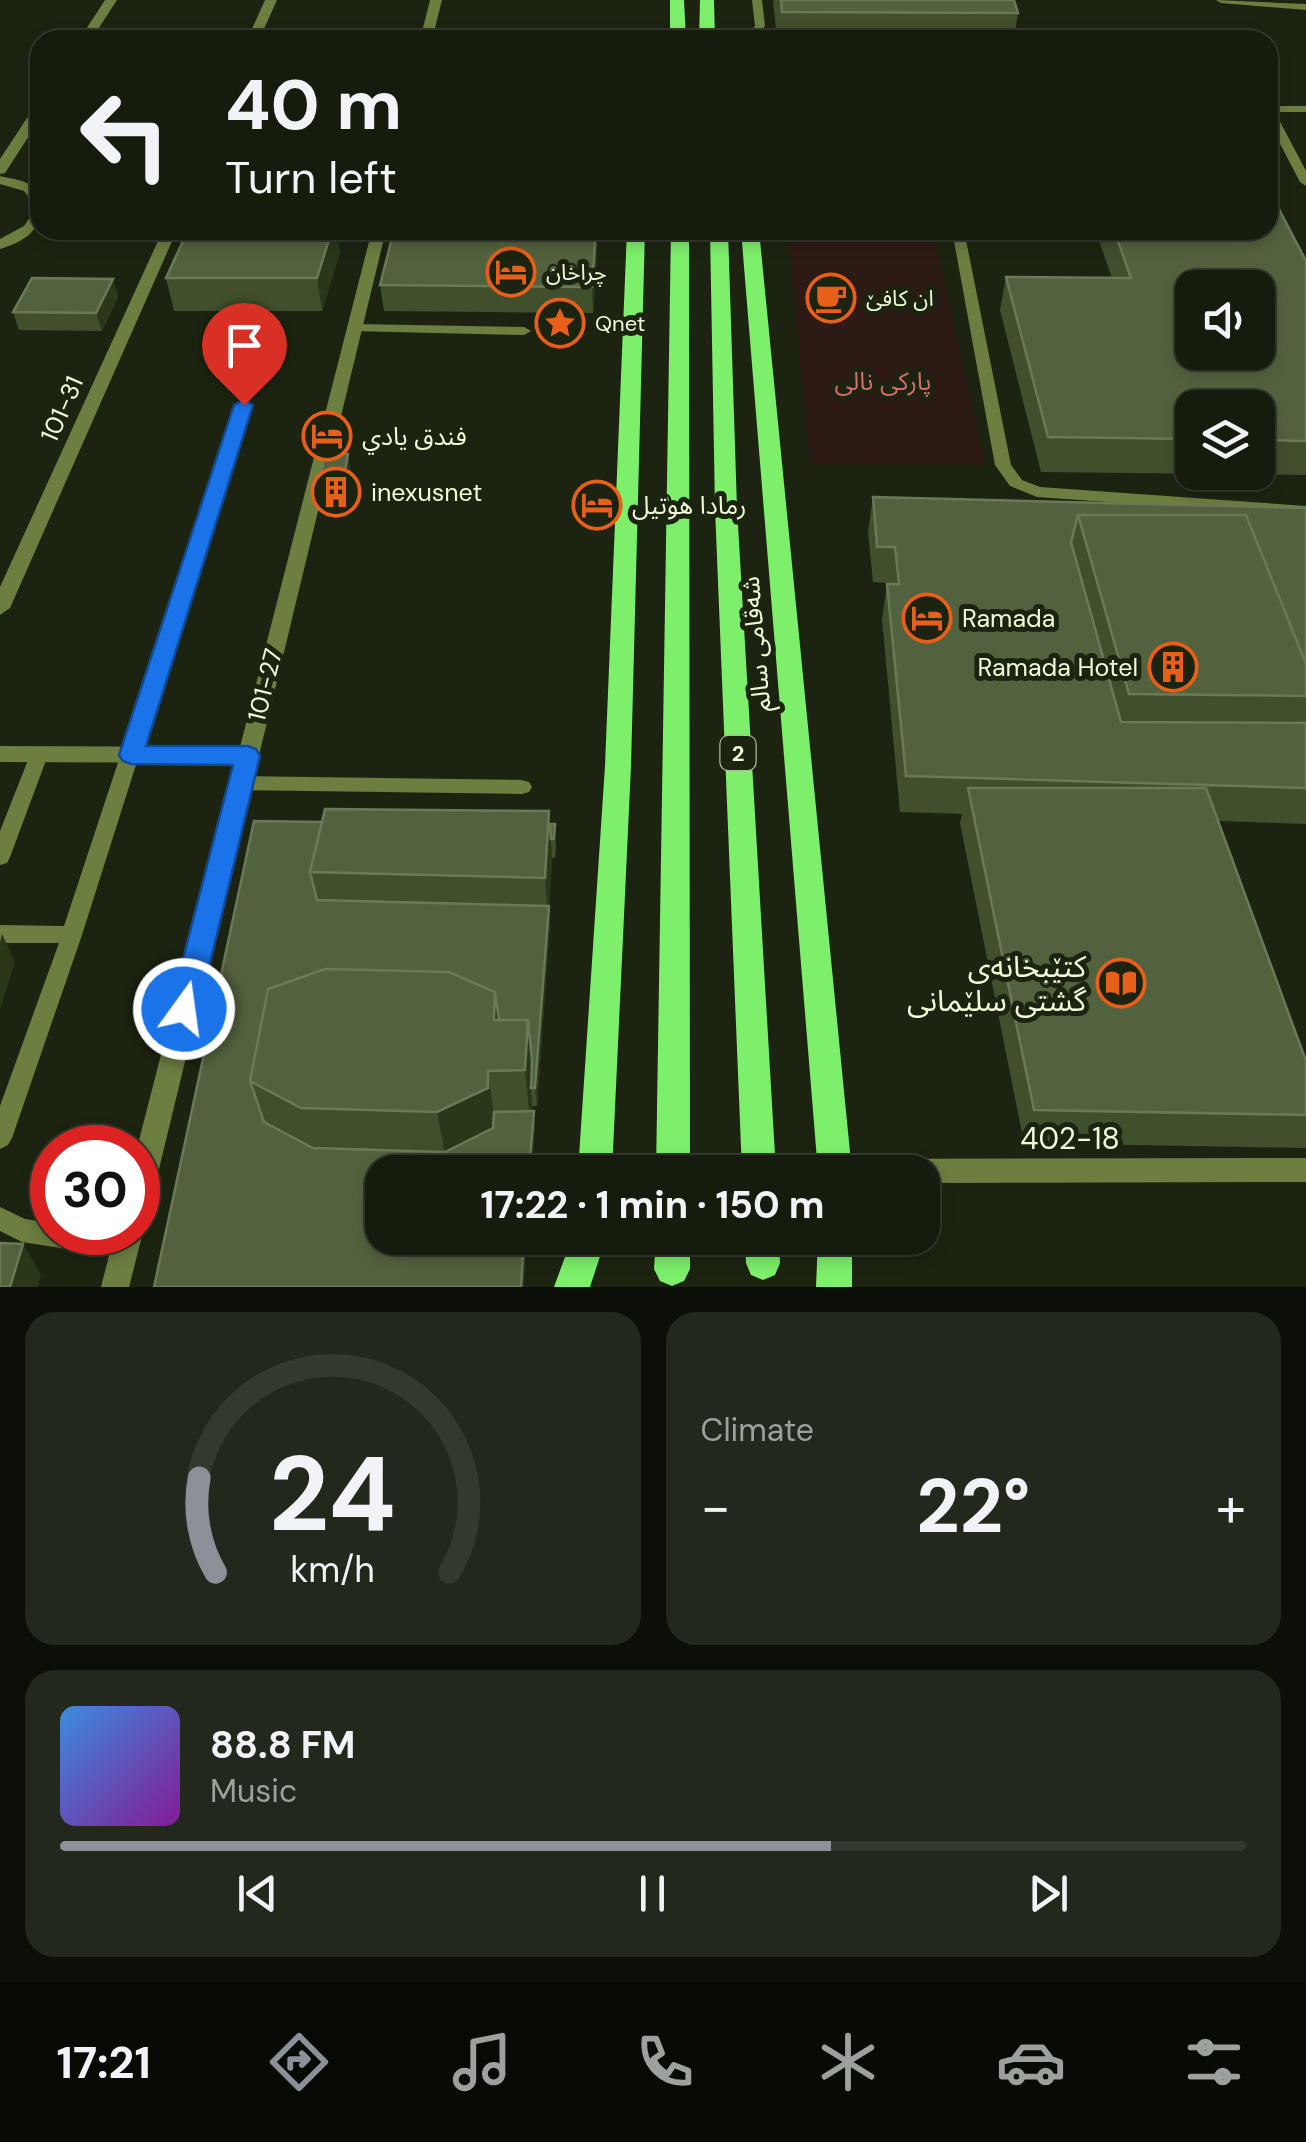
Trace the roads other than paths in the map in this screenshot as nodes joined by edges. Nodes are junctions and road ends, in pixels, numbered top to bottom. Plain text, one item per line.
1 (111, 0) edge
2 (270, 0) edge
3 (436, 0) edge
4 (677, 0) edge
5 (706, 0) edge
6 (757, 0) edge
7 (1221, 0) edge
8 (1306, 7) edge
9 (92, 30) edge
10 (257, 30) edge
11 (428, 30) edge
12 (678, 30) edge
13 (707, 30) edge
14 (757, 30) edge
15 (1278, 110) edge
16 (1306, 110) edge
17 (30, 124) edge
18 (1278, 129) edge
19 (0, 170) edge
20 (0, 180) edge
21 (1306, 182) edge
22 (30, 190) edge
23 (30, 226) edge
24 (166, 240) edge
25 (377, 240) edge
26 (636, 240) edge
27 (680, 240) edge
28 (720, 240) edge
29 (751, 240) edge
30 (960, 240) edge
31 (0, 245) edge
32 (355, 328) junction
33 (524, 331) dead end
34 (244, 405) dead end
35 (1306, 510) edge
36 (0, 608) edge
37 (0, 754) edge
38 (39, 754) junction
39 (131, 755) junction
40 (248, 756) junction
41 (241, 782) junction
42 (522, 787) dead end
43 (0, 856) edge
44 (0, 934) edge
45 (72, 935) junction
46 (156, 1125) edge
47 (0, 1138) edge
48 (596, 1155) edge
49 (673, 1155) edge
50 (757, 1155) edge
51 (833, 1155) edge
52 (1306, 1170) edge
53 (940, 1172) edge
54 (0, 1218) edge
55 (30, 1231) edge
56 (123, 1255) edge
57 (584, 1255) edge
58 (590, 1255) edge
59 (835, 1255) edge
60 (115, 1287) edge
61 (572, 1287) edge
62 (591, 1287) edge
63 (834, 1287) edge

1 - 9 street
2 - 10 street
3 - 11 street
4 - 12 main road
5 - 13 main road
6 - 14 lane
7 - 8 lane
15 - 16 lane
17 - 19 street
18 - 21 lane
20 - 22 street
23 - 31 street
24 - 36 street, 101-31
25 - 32 street, 101-27
26 - 48 main road
27 - 49 main road
28 - 50 main road, شەقامی سالم / 2
29 - 51 main road, شەقامی سالم
30 - 35 lane
32 - 33 lane
32 - 40 street, 101-27
34 - 39 lane
37 - 38 street
38 - 39 street
38 - 43 lane
39 - 40 street
39 - 45 lane
40 - 41 street, 101-27
41 - 42 lane
41 - 46 street, 101-27
44 - 45 lane
45 - 47 lane
52 - 53 street, 402-18
54 - 55 lane
56 - 60 street
57 - 61 main road
58 - 62 main road
59 - 63 main road

